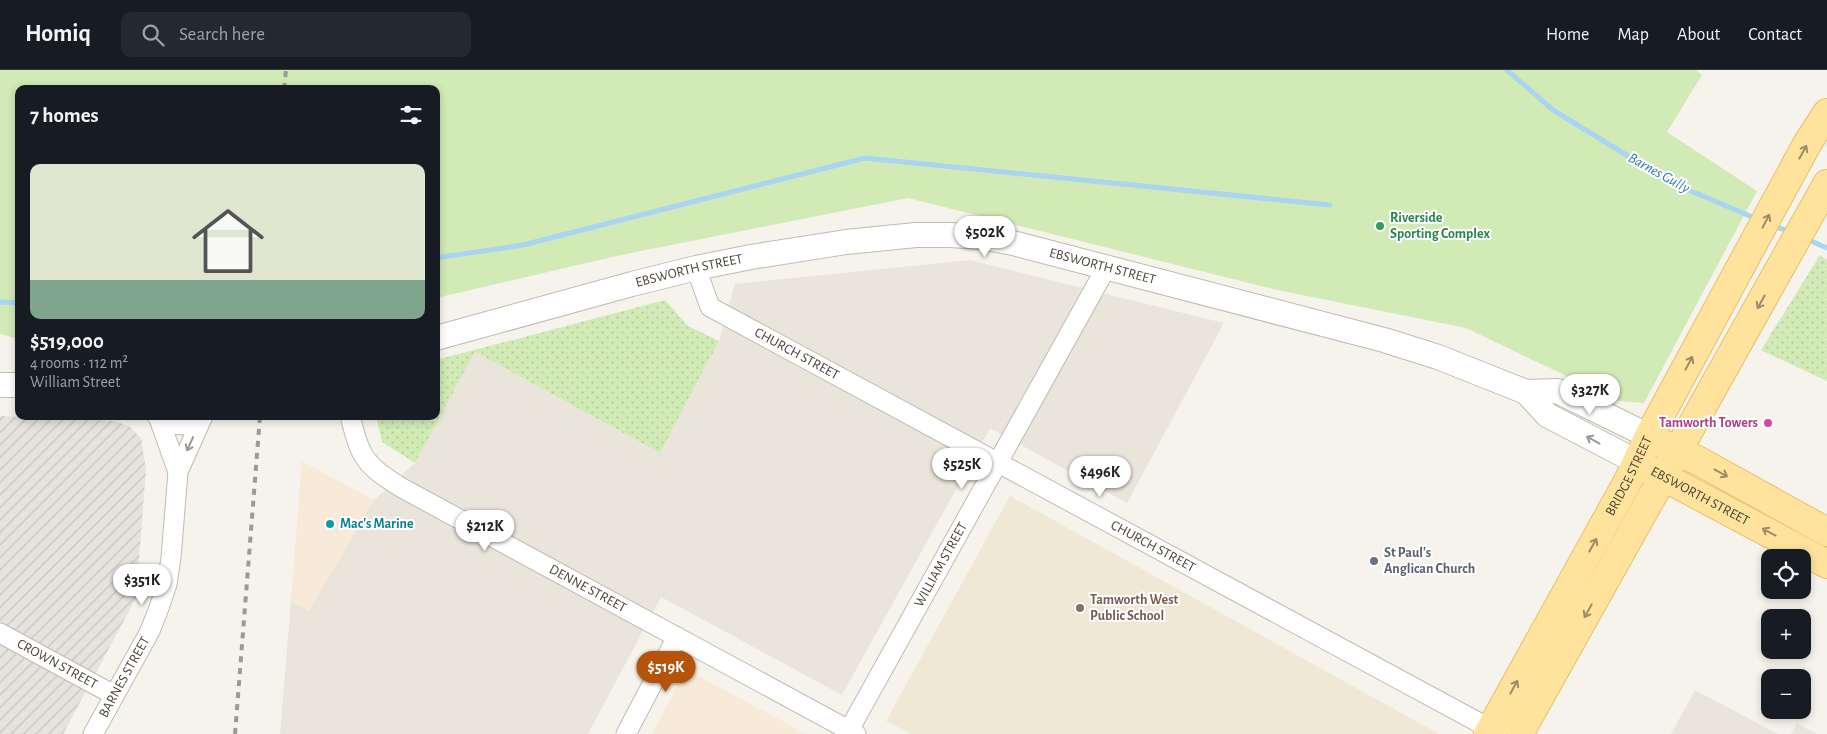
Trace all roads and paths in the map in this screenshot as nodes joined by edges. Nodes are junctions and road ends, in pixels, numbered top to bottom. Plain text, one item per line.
1 (1827, 113) edge
2 (1821, 195) edge
3 (696, 268) junction
4 (1106, 268) junction
5 (440, 337) edge
6 (0, 385) edge
7 (15, 385) edge
8 (1526, 392) junction
9 (160, 420) edge
10 (169, 420) edge
11 (191, 420) edge
12 (200, 420) edge
13 (351, 420) edge
14 (1649, 436) junction
15 (1678, 451) junction
16 (997, 462) junction
17 (1637, 462) junction
18 (178, 472) junction
19 (1663, 476) junction
20 (1827, 532) edge
21 (1827, 564) edge
22 (0, 633) edge
23 (677, 637) junction
24 (114, 695) junction
25 (852, 732) edge
26 (1493, 733) edge
27 (93, 734) edge
28 (626, 734) edge
29 (1519, 734) edge

14 -> 1 main road, BRIDGE STREET
2 -> 15 main road, BRIDGE STREET
3 - 4 street, EBSWORTH STREET
3 - 5 street, EBSWORTH STREET
3 - 16 street, CHURCH STREET
4 - 8 street, EBSWORTH STREET
4 - 16 street, WILLIAM STREET
6 - 7 street
8 - 14 street, EBSWORTH STREET
17 -> 8 street, EBSWORTH STREET
9 - 18 street, BARNES STREET
10 - 11 street
12 -> 18 street, BARNES STREET
13 - 23 street, DENNE STREET
14 - 15 main road, EBSWORTH STREET
14 - 17 main road, BRIDGE STREET
15 - 19 main road, BRIDGE STREET
15 -> 20 main road, EBSWORTH STREET
16 - 25 street, WILLIAM STREET
16 - 26 street, CHURCH STREET
17 - 19 main road, EBSWORTH STREET
26 -> 17 main road, BRIDGE STREET
18 - 24 street, BARNES STREET
21 -> 19 main road, EBSWORTH STREET
19 -> 29 main road, BRIDGE STREET
22 - 24 street, CROWN STREET
23 - 25 street, DENNE STREET
23 - 28 street
24 - 27 street, BARNES STREET

